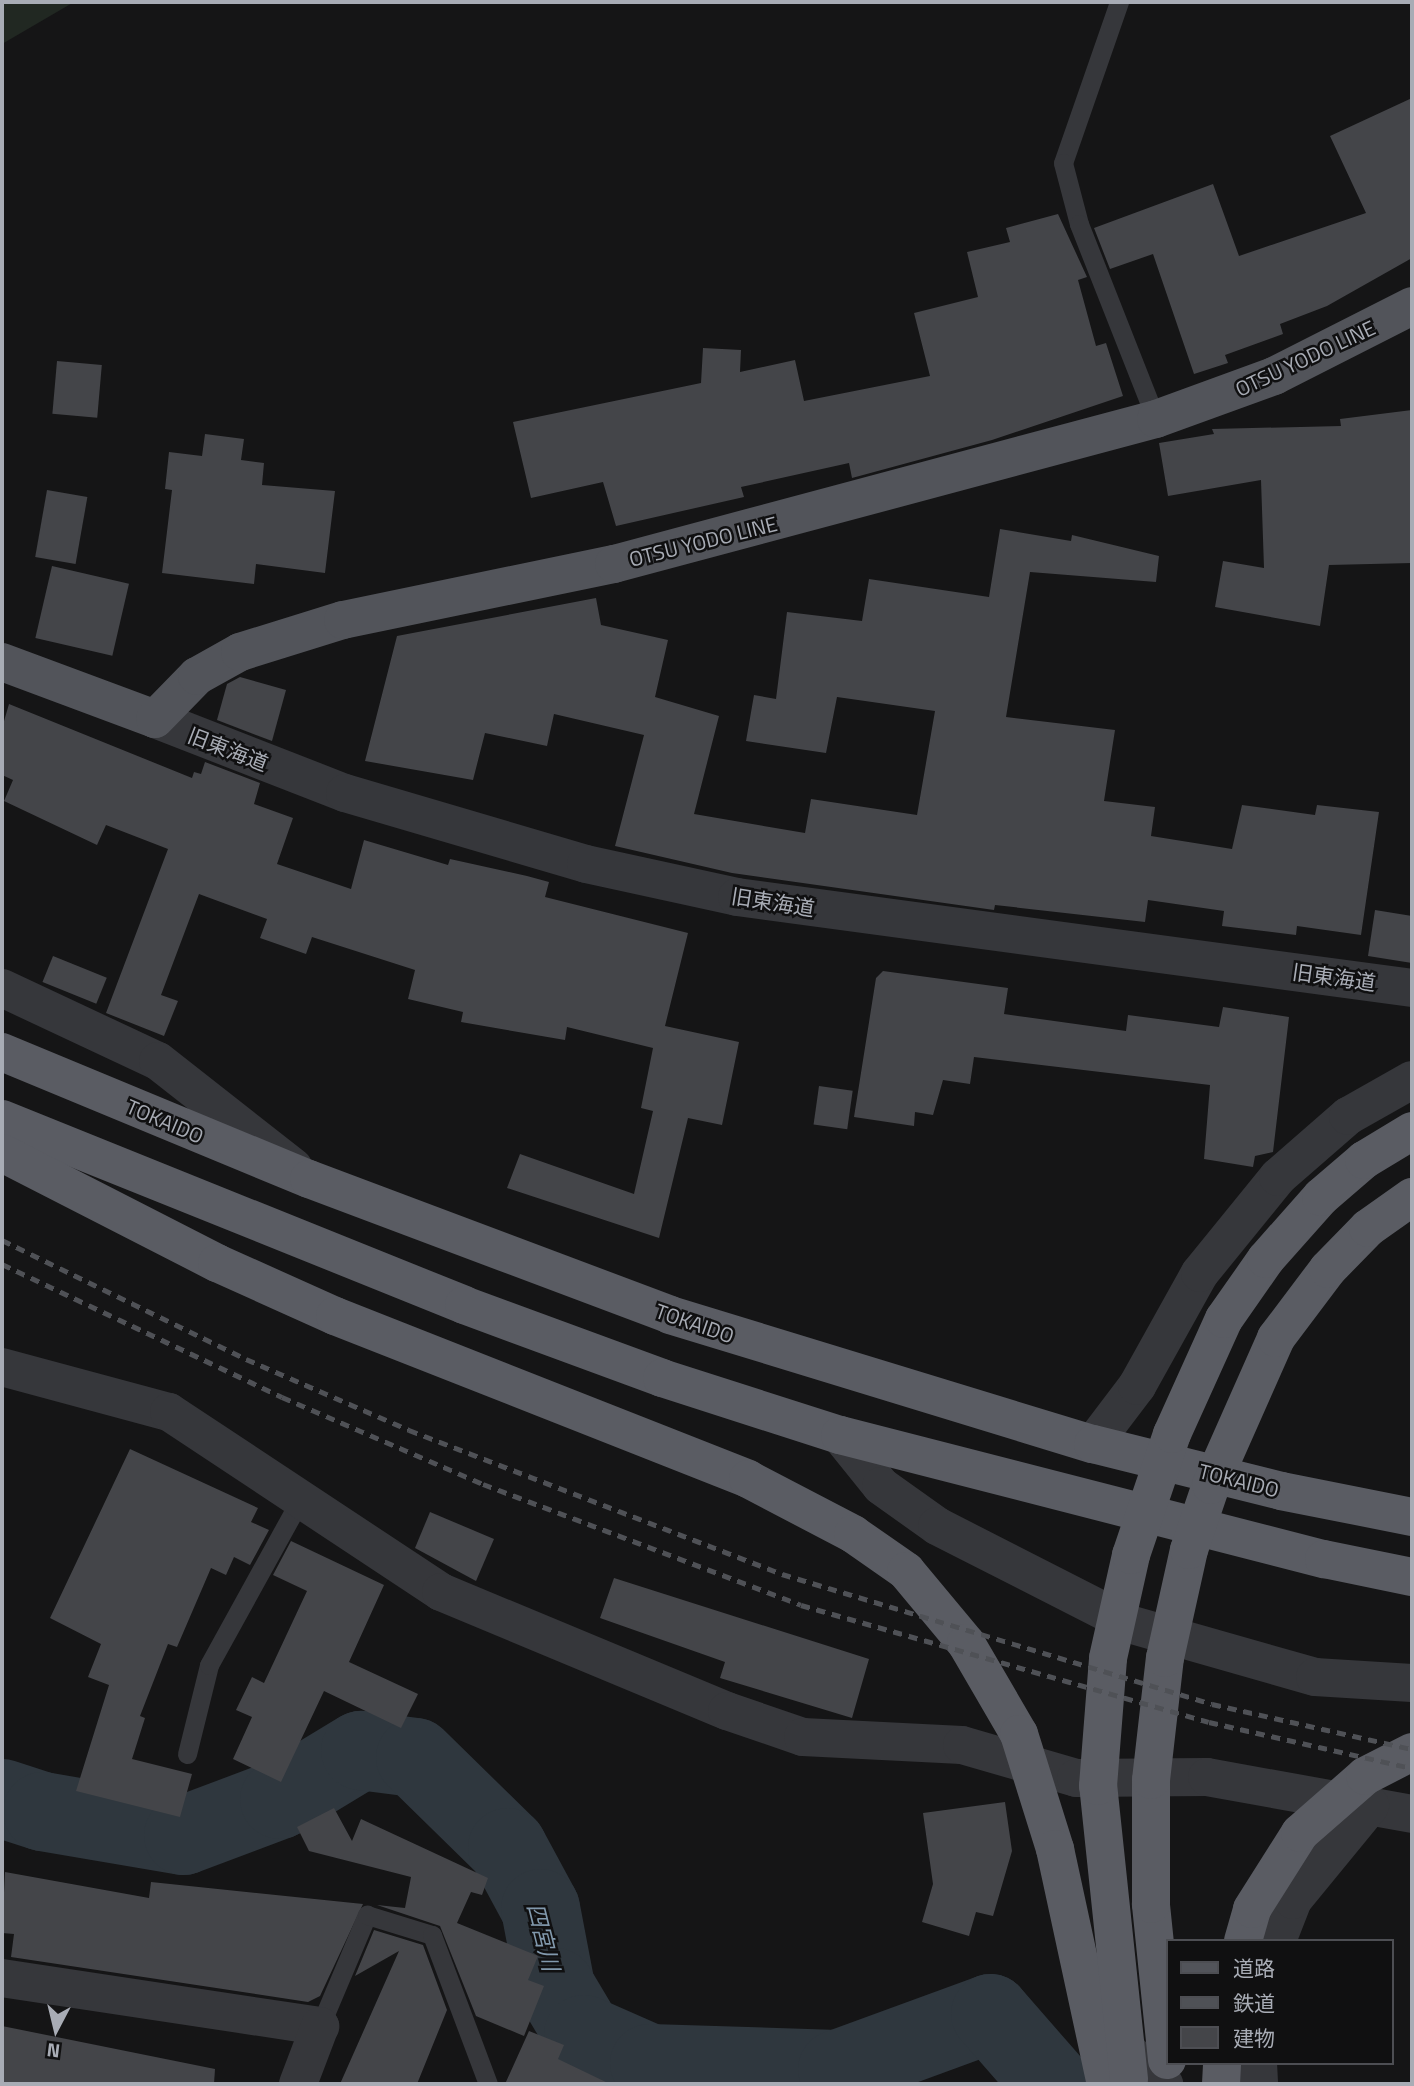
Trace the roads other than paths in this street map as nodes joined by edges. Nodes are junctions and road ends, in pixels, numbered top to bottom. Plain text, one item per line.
1 (1119, 2) edge
2 (1412, 306) edge
3 (1156, 419) junction
4 (2, 662) edge
5 (155, 719) junction
6 (2, 988) edge
7 (1412, 988) edge
8 (2, 1052) edge
9 (1412, 1080) edge
10 (2, 1119) edge
11 (1412, 1130) edge
12 (2, 1153) edge
13 (309, 1180) junction
14 (1412, 1197) edge
15 (2, 1367) edge
16 (839, 1435) junction
17 (1093, 1444) junction
18 (301, 1498) junction
19 (1412, 1517) edge
20 (1412, 1577) edge
21 (1412, 1683) edge
22 (1412, 1752) edge
23 (187, 1754) dead end
24 (1012, 1762) junction
25 (1370, 1807) junction
26 (1412, 1814) edge
27 (1243, 1939) edge
28 (1277, 1939) edge
29 (2, 1978) edge
30 (320, 2025) junction
31 (1166, 2051) edge
32 (1168, 2065) edge
33 (1222, 2065) edge
34 (1258, 2065) edge
35 (298, 2084) edge
36 (488, 2084) edge
37 (1106, 2084) edge
38 (1129, 2084) edge
39 (1164, 2084) edge
40 (1170, 2084) edge
41 (1221, 2084) edge
42 (1259, 2084) edge

1 - 3 lane
2 - 3 main road, OTSU YODO LINE
3 - 5 main road, OTSU YODO LINE
4 - 5 main road
5 - 7 street, 旧東海道
6 - 13 street
8 - 13 highway, TOKAIDO
9 - 17 street
10 - 16 highway
11 - 38 highway
12 - 37 highway
13 - 17 highway, TOKAIDO
14 - 31 highway
15 - 18 street
16 - 20 highway
16 - 21 street
17 - 19 highway, TOKAIDO
18 - 23 lane
18 - 24 street
22 - 27 highway
24 - 25 street
24 - 39 street
25 - 26 street
25 - 28 street
29 - 30 street
30 - 35 street
30 - 36 lane
32 - 40 highway
33 - 41 highway
34 - 42 street

